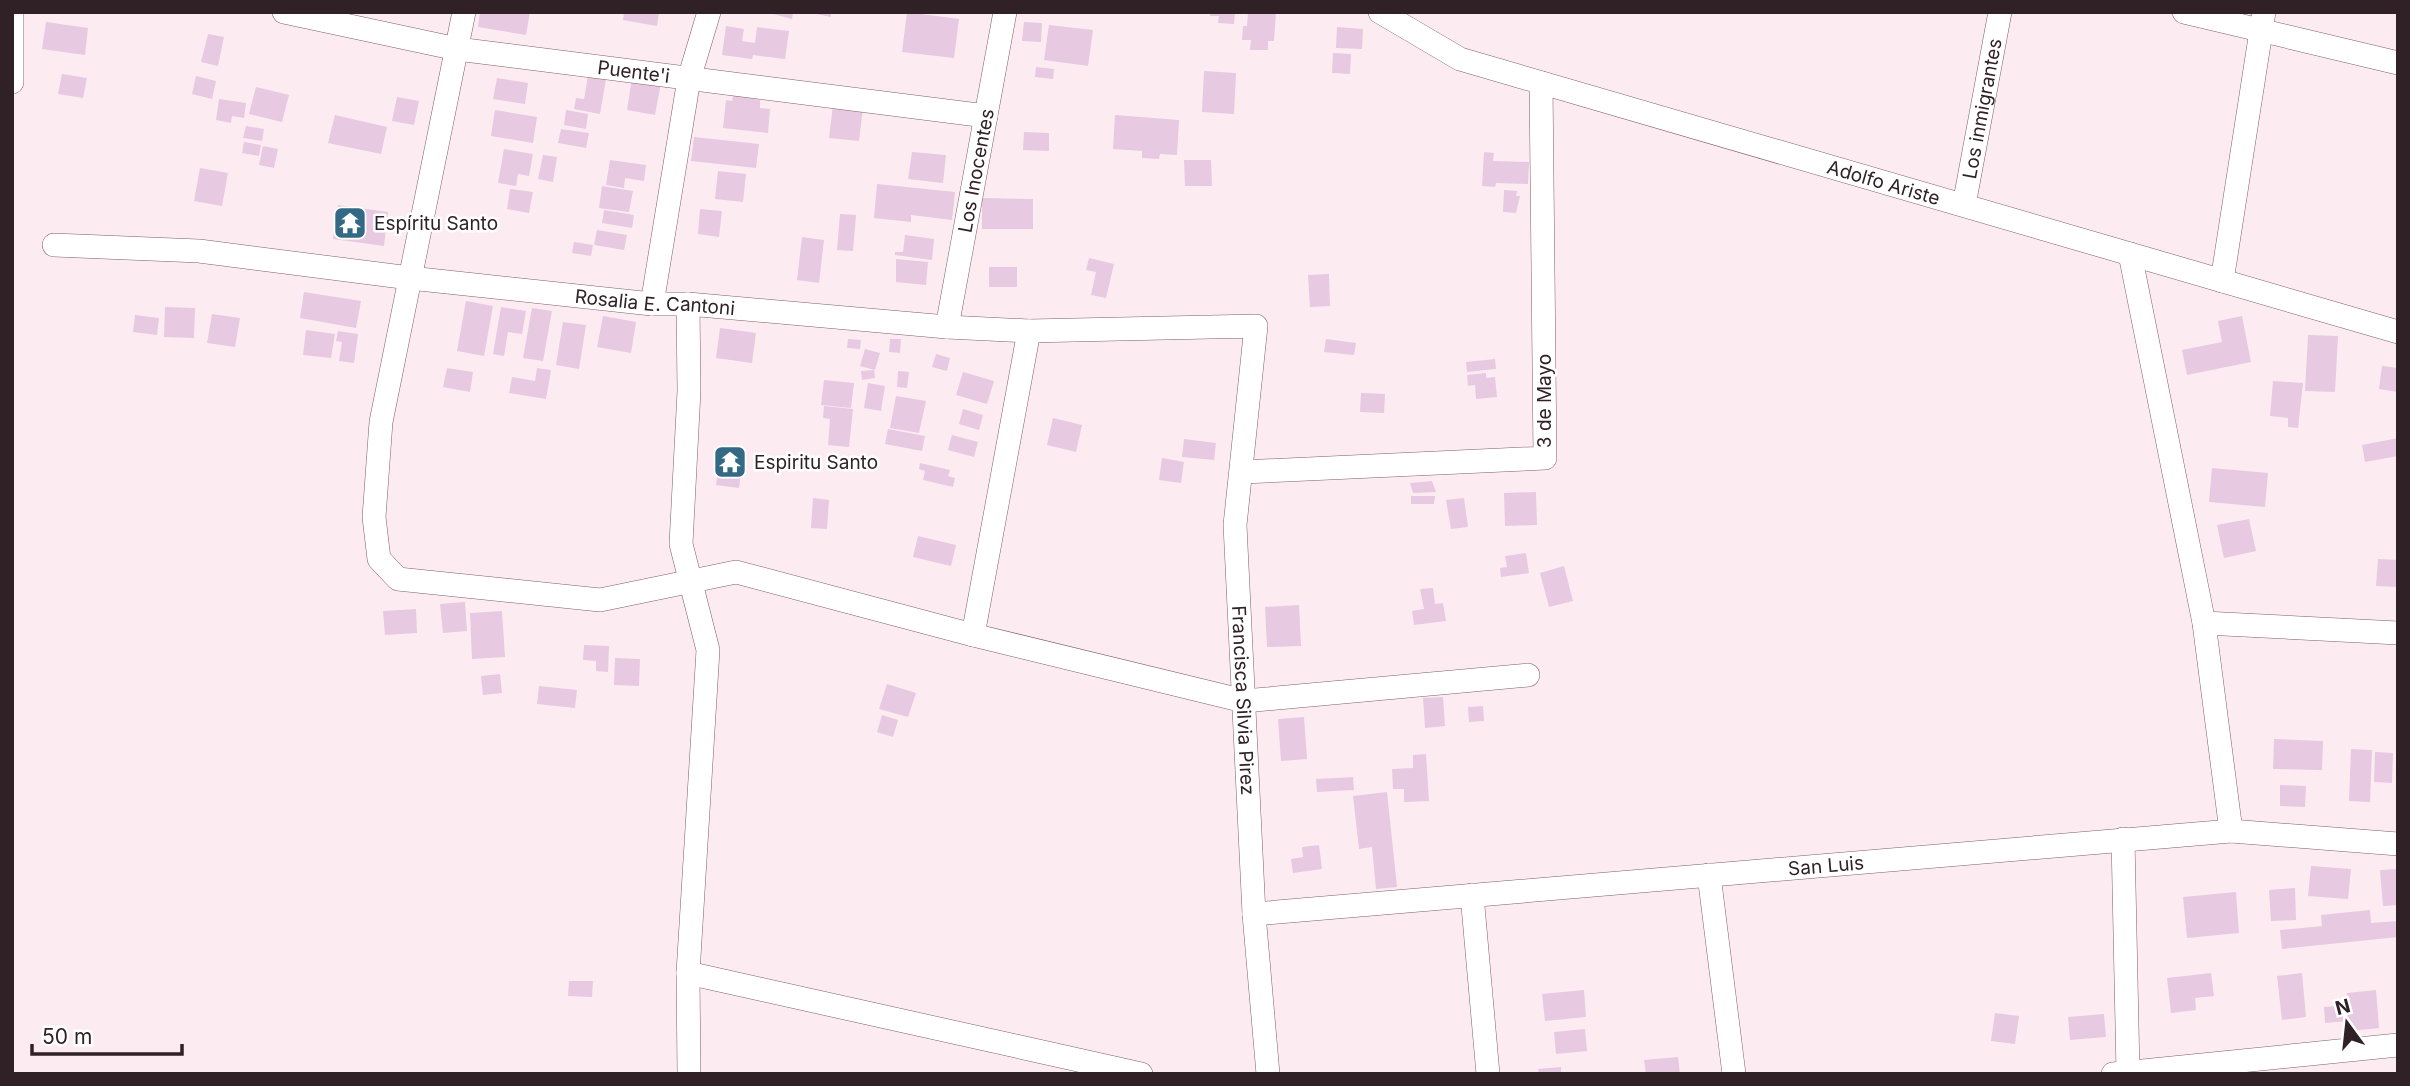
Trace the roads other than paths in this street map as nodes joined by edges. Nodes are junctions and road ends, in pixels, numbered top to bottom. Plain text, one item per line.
1 (12, 12) edge
2 (284, 12) edge
3 (464, 12) edge
4 (709, 12) edge
5 (1005, 12) edge
6 (1380, 12) edge
7 (2000, 12) edge
8 (2184, 12) edge
9 (2263, 21) edge
10 (457, 48) junction
11 (2398, 63) edge
12 (689, 79) junction
13 (12, 82) edge
14 (1541, 83) junction
15 (986, 116) junction
16 (1964, 205) junction
17 (54, 245) dead end
18 (2130, 254) junction
19 (410, 278) junction
20 (2222, 281) junction
21 (652, 304) junction
22 (688, 304) junction
23 (1256, 326) joint
24 (947, 327) junction
25 (1030, 331) junction
26 (2398, 332) edge
27 (1242, 472) junction
28 (691, 581) junction
29 (2204, 623) junction
30 (2398, 633) edge
31 (974, 635) junction
32 (1528, 675) dead end
33 (1244, 701) junction
34 (2231, 831) junction
35 (2123, 839) junction
36 (2398, 844) edge
37 (1709, 875) junction
38 (1472, 895) junction
39 (1254, 914) junction
40 (688, 973) junction
41 (2398, 1045) edge
42 (2120, 1073) edge
43 (689, 1074) edge
44 (1141, 1074) edge
45 (1268, 1074) edge
46 (1488, 1074) edge
47 (1734, 1074) edge

1 - 13 street
2 - 10 street, Puente'i
3 - 10 street
4 - 12 street
5 - 15 street, Los Inocentes
6 - 14 street, Adolfo Ariste
7 - 16 street, Los inmigrantes
8 - 9 street
9 - 11 street
9 - 20 street
10 - 12 street, Puente'i
10 - 19 street
12 - 15 street, Puente'i
12 - 21 street
14 - 16 street, Adolfo Ariste
14 - 27 street, 3 de Mayo
15 - 24 street, Los Inocentes
16 - 18 street, Adolfo Ariste
17 - 19 street, Rosalia E. Cantoni
18 - 20 street, Adolfo Ariste
18 - 29 street
19 - 21 street, Rosalia E. Cantoni
19 - 28 street
20 - 26 street, Adolfo Ariste
21 - 22 street, Rosalia E. Cantoni
22 - 24 street, Rosalia E. Cantoni
22 - 28 street
23 - 25 street, Rosalia E. Cantoni
23 - 27 street, Francisca Silvia Pirez
24 - 25 street, Rosalia E. Cantoni
25 - 31 street
27 - 33 street, Francisca Silvia Pirez
28 - 31 street
28 - 40 street
29 - 30 street
29 - 34 street
31 - 33 street
32 - 33 street
33 - 39 street, Francisca Silvia Pirez
34 - 35 street, San Luis
34 - 36 street, San Luis
35 - 37 street, San Luis
35 - 42 street
37 - 38 street, San Luis
37 - 47 street
38 - 39 street, San Luis
38 - 46 street
39 - 45 street, Francisca Silvia Pirez
40 - 43 street
40 - 44 street
41 - 42 street

